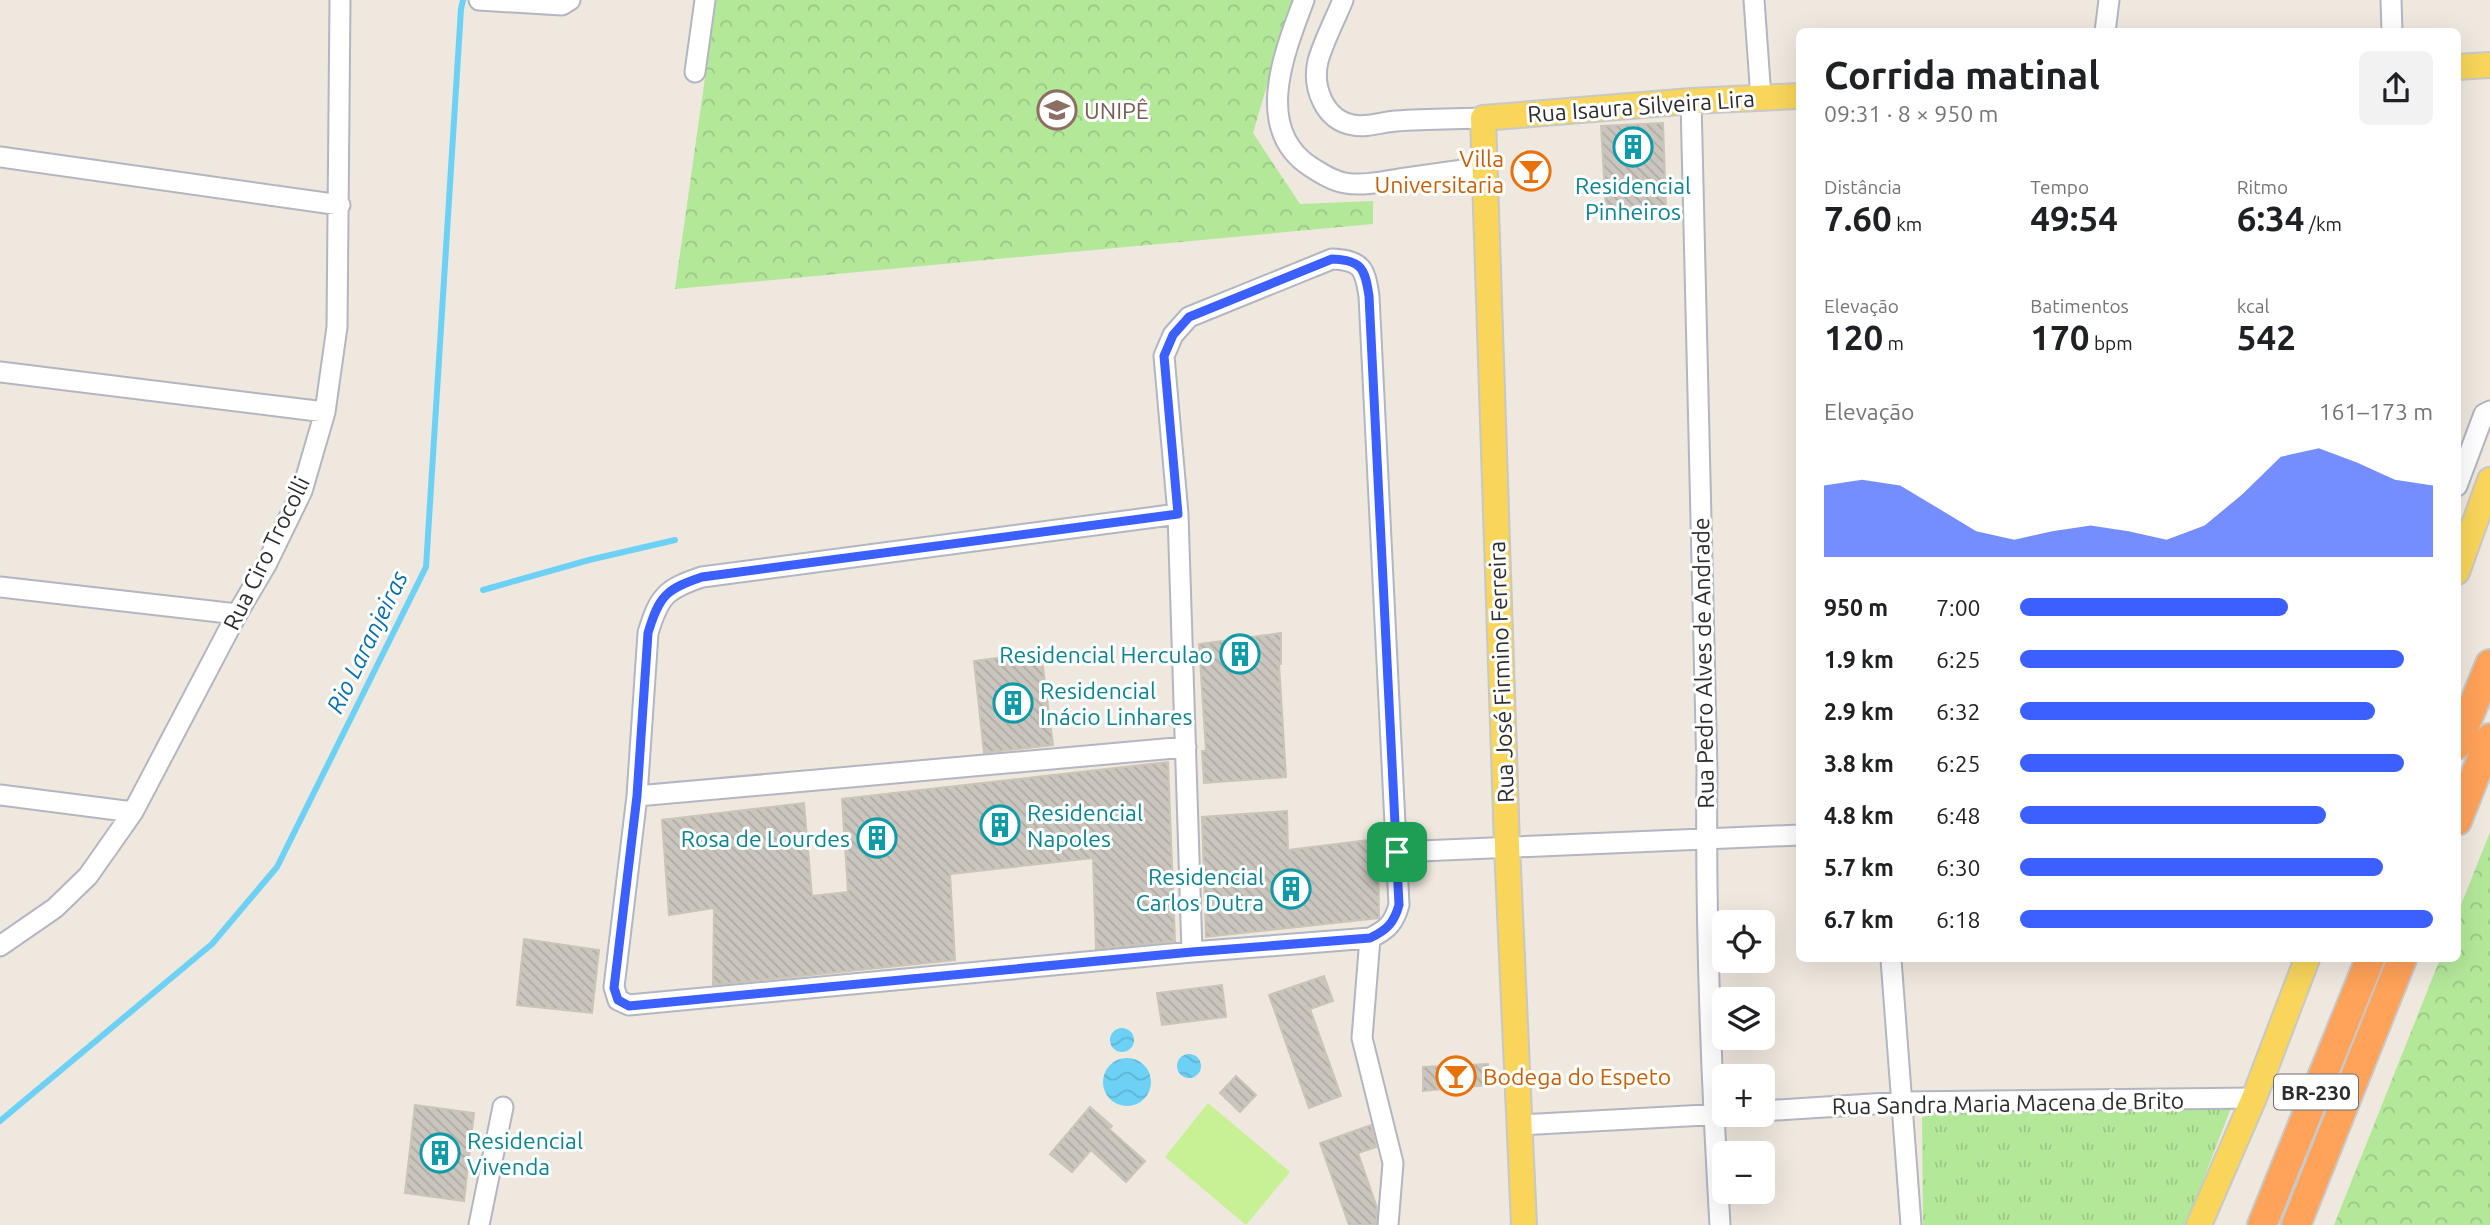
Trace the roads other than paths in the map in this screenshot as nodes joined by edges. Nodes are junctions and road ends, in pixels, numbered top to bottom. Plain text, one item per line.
1 (340, 0) edge
2 (479, 0) edge
3 (570, 0) edge
4 (705, 0) edge
5 (1304, 0) edge
6 (1343, 0) edge
7 (1754, 0) edge
8 (2109, 0) edge
9 (2391, 0) edge
10 (488, 1) edge
11 (2106, 28) edge
12 (2392, 28) edge
13 (2490, 65) edge
14 (2461, 67) edge
15 (695, 72) dead end
16 (1796, 96) edge
17 (1761, 97) junction
18 (1691, 101) junction
19 (1483, 118) junction
20 (0, 157) edge
21 (1484, 167) junction
22 (340, 205) junction
23 (0, 372) edge
24 (2490, 411) edge
25 (325, 412) junction
26 (2461, 474) edge
27 (2490, 480) edge
28 (1178, 514) junction
29 (2461, 561) edge
30 (0, 587) edge
31 (237, 614) junction
32 (2490, 664) edge
33 (2461, 735) edge
34 (2490, 738) edge
35 (1186, 747) junction
36 (0, 795) edge
37 (637, 796) junction
38 (2461, 811) edge
39 (133, 812) junction
40 (1796, 835) edge
41 (1706, 838) junction
42 (1507, 846) junction
43 (1397, 852) junction
44 (1370, 938) junction
45 (0, 946) edge
46 (1192, 952) junction
47 (1891, 962) edge
48 (2306, 962) edge
49 (2369, 962) edge
50 (2401, 962) edge
51 (1717, 1064) edge
52 (2254, 1098) junction
53 (1903, 1102) junction
54 (503, 1107) dead end
55 (1775, 1110) edge
56 (1712, 1114) edge
57 (1520, 1125) junction
58 (1719, 1127) edge
59 (480, 1225) edge
60 (1388, 1225) edge
61 (1524, 1225) edge
62 (1720, 1225) edge
63 (1911, 1225) edge
64 (2199, 1225) edge
65 (2262, 1225) edge
66 (2296, 1225) edge

1 - 22 street, Rua Ciro Trocolli
2 - 10 street
3 - 10 street
4 - 15 street
5 - 21 street
6 - 19 street
7 - 17 street
8 - 11 street
9 - 12 street
13 - 14 main road
16 - 17 main road, Rua Isaura Silveira Lira
17 - 18 main road, Rua Isaura Silveira Lira
18 - 19 main road, Rua Isaura Silveira Lira
18 - 41 street, Rua Pedro Alves de Andrade
19 - 21 main road, Rua José Firmino Ferreira
20 - 22 street
21 - 42 main road, Rua José Firmino Ferreira
22 - 25 street, Rua Ciro Trocolli
23 - 25 street
24 - 26 street
25 - 31 street, Rua Ciro Trocolli
27 - 29 main road
28 - 35 street
28 - 37 street
28 - 43 street
30 - 31 street
31 - 39 street, Rua Ciro Trocolli
32 - 33 highway
34 - 38 highway
35 - 37 street
35 - 46 street
36 - 39 street
37 - 46 street
39 - 45 street, Rua Ciro Trocolli
40 - 41 street
41 - 42 street
41 - 51 street, Rua Pedro Alves de Andrade
42 - 43 street
42 - 57 main road, Rua José Firmino Ferreira
43 - 44 street
44 - 46 street
44 - 60 street
47 - 53 street
48 - 52 main road
49 - 65 highway, BR-230
50 - 66 highway, BR-230
52 - 53 street, Rua Sandra Maria Macena de Brito
52 - 64 main road
53 - 55 street, Rua Sandra Maria Macena de Brito
53 - 63 street
54 - 59 street
56 - 57 street
57 - 61 main road, Rua José Firmino Ferreira
58 - 62 street, Rua Pedro Alves de Andrade

